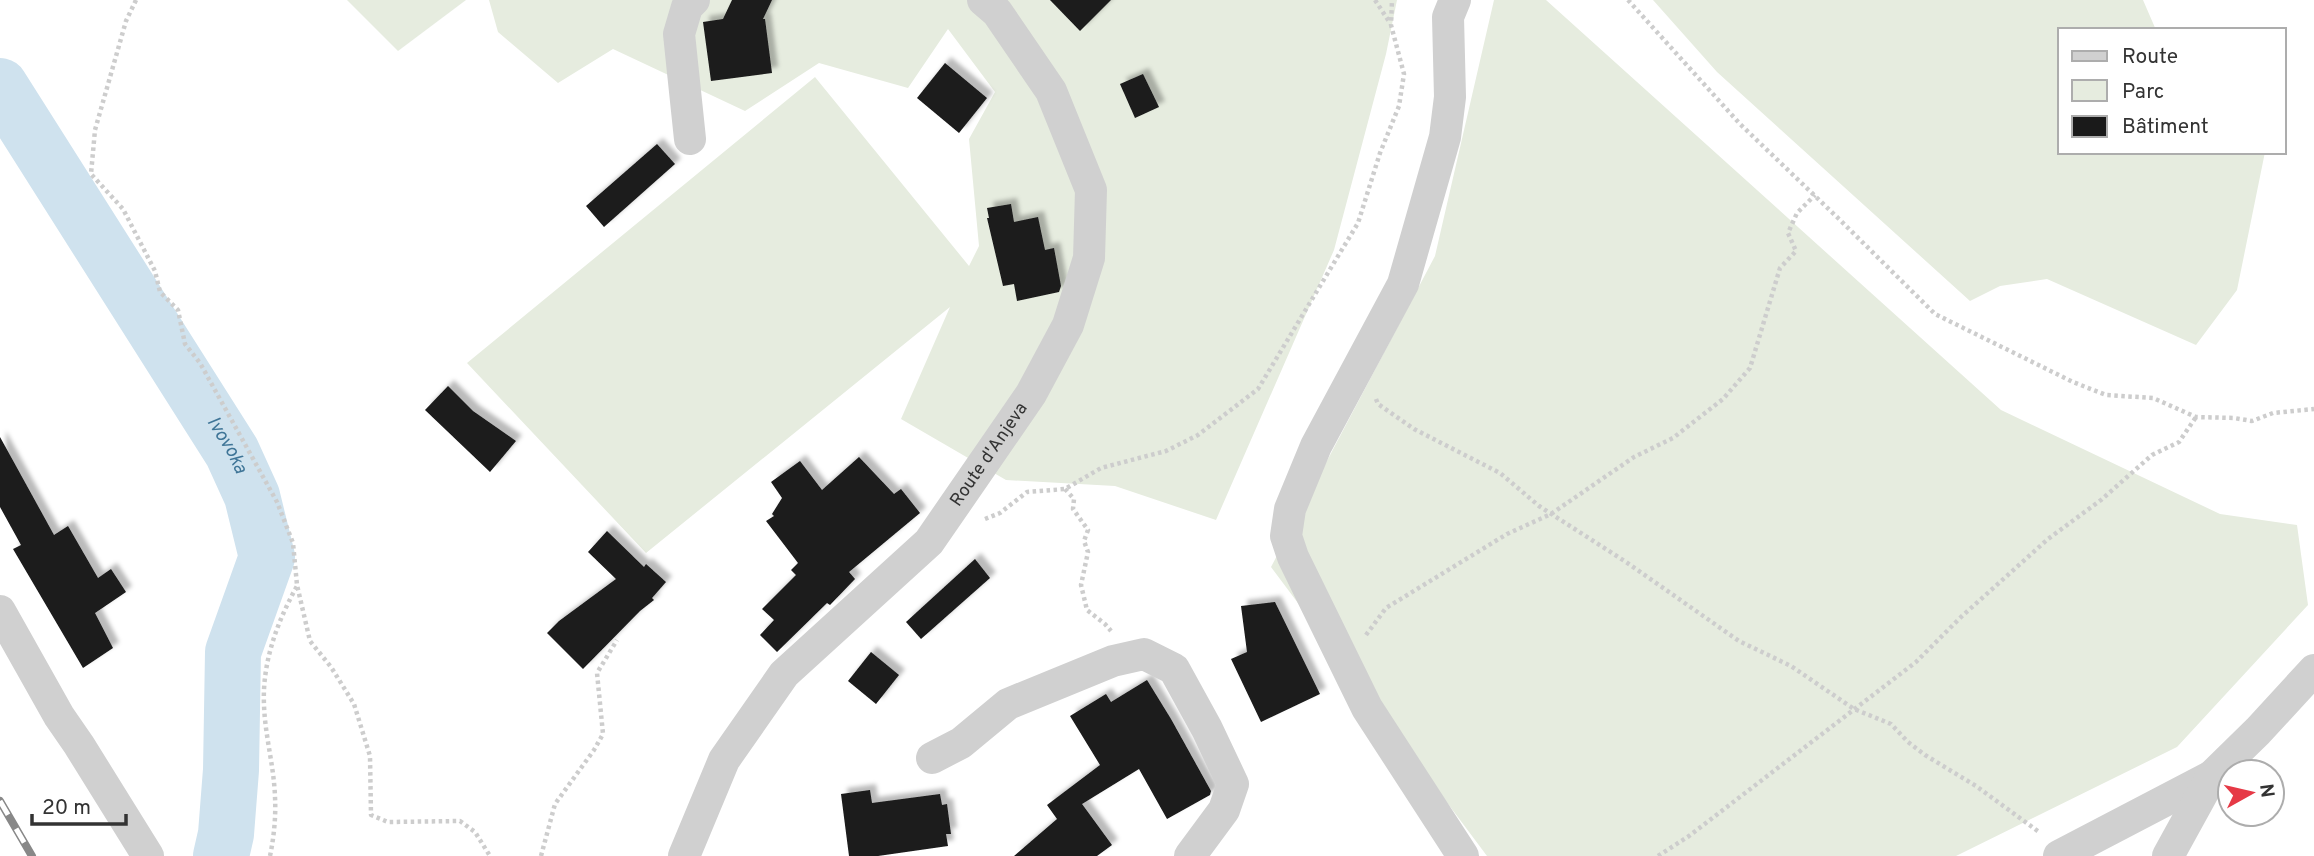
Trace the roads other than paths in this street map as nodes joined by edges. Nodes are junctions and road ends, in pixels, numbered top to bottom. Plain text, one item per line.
1 (694, 0) edge
2 (983, 0) edge
3 (1455, 0) edge
4 (690, 139) dead end
5 (0, 611) edge
6 (2314, 670) edge
7 (932, 758) dead end
8 (2212, 776) junction
9 (2062, 854) edge
10 (148, 856) edge
11 (684, 856) edge
12 (1190, 856) edge
13 (1463, 856) edge
14 (2168, 856) edge

1 - 4 street
2 - 11 street, Route d'Anjeva
3 - 13 street
5 - 10 street
6 - 8 street
7 - 12 street
8 - 9 street
8 - 14 street

